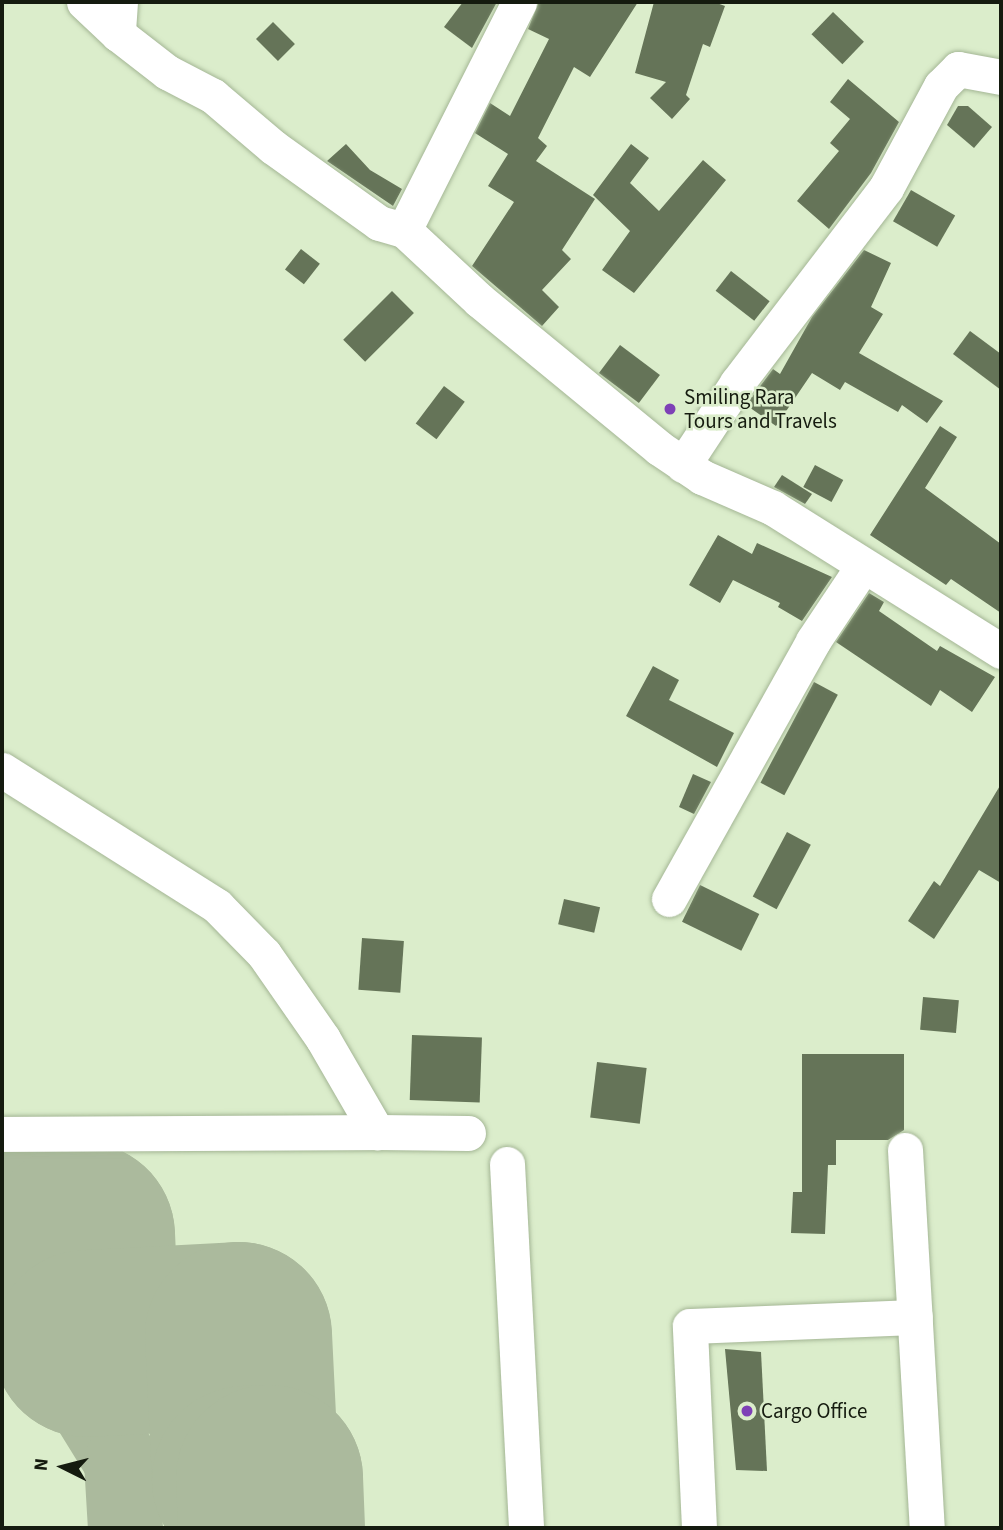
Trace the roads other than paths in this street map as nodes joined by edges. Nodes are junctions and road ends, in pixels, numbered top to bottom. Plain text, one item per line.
1 (84, 2) edge
2 (519, 2) edge
3 (119, 18) edge
4 (1001, 76) edge
5 (404, 230) junction
6 (683, 465) junction
7 (863, 566) junction
8 (1001, 651) edge
9 (2, 769) edge
10 (669, 899) dead end
11 (377, 1132) junction
12 (468, 1133) dead end
13 (2, 1134) edge
14 (905, 1150) dead end
15 (508, 1164) dead end
16 (915, 1317) junction
17 (526, 1528) edge
18 (699, 1528) edge
19 (927, 1528) edge

1 - 3 street
2 - 5 street
3 - 5 street
4 - 6 street
5 - 6 street
6 - 7 street
7 - 8 street
7 - 10 street
9 - 11 street
11 - 12 street
11 - 13 street
14 - 16 street
15 - 17 street
16 - 18 street
16 - 19 street

